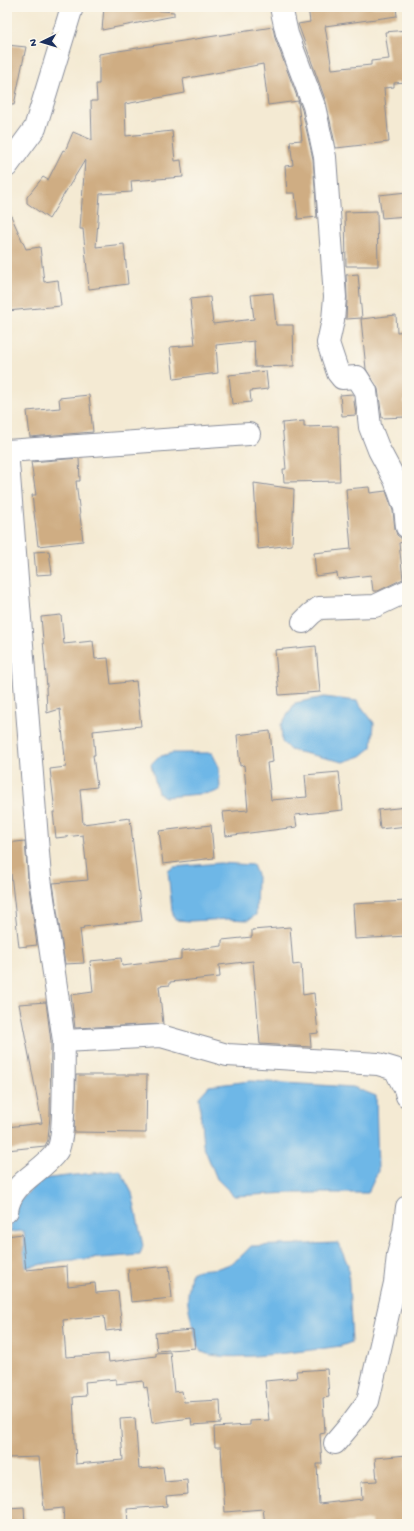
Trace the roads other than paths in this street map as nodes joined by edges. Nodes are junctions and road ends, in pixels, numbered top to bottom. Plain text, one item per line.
1 (72, 7) edge
2 (281, 7) edge
3 (7, 166) edge
4 (249, 434) dead end
5 (7, 450) edge
6 (407, 527) edge
7 (407, 591) edge
8 (303, 622) dead end
9 (64, 1041) junction
10 (407, 1096) edge
11 (407, 1207) edge
12 (7, 1211) edge
13 (335, 1443) dead end

1 - 3 main road
2 - 6 main road
4 - 5 main road
5 - 9 main road
7 - 8 main road
9 - 10 main road
9 - 12 main road
11 - 13 main road

